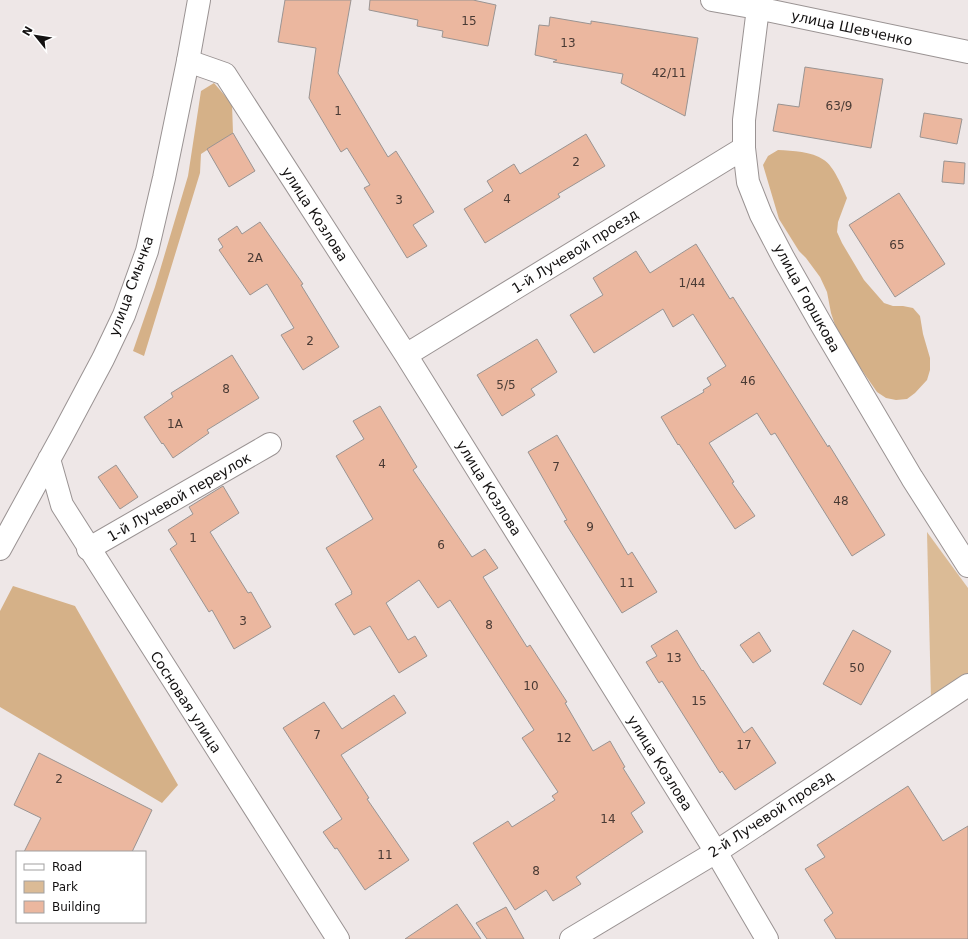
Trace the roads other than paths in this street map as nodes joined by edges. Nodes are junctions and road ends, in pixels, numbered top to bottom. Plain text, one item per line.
1 (199, 0) edge
2 (712, 0) edge
3 (758, 4) edge
4 (968, 52) edge
5 (188, 61) junction
6 (744, 148) junction
7 (406, 355) junction
8 (270, 444) dead end
9 (49, 459) junction
10 (0, 549) edge
11 (88, 549) junction
12 (968, 566) edge
13 (968, 685) edge
14 (716, 852) junction
15 (338, 939) edge
16 (571, 939) edge
17 (767, 939) edge

1 - 5 street, улица Смычка
2 - 3 street, улица Шевченко
3 - 4 street, улица Шевченко
3 - 6 street, улица Горшкова
5 - 7 street, улица Козлова
5 - 9 street, улица Смычка
6 - 7 street, 1-й Лучевой проезд
6 - 12 street, улица Горшкова
7 - 14 street, улица Козлова
8 - 11 street, 1-й Лучевой переулок
9 - 10 street, улица Смычка
9 - 11 street, Сосновая улица
11 - 15 street, Сосновая улица
13 - 14 street, 2-й Лучевой проезд
14 - 16 street, 2-й Лучевой проезд
14 - 17 street, улица Козлова

